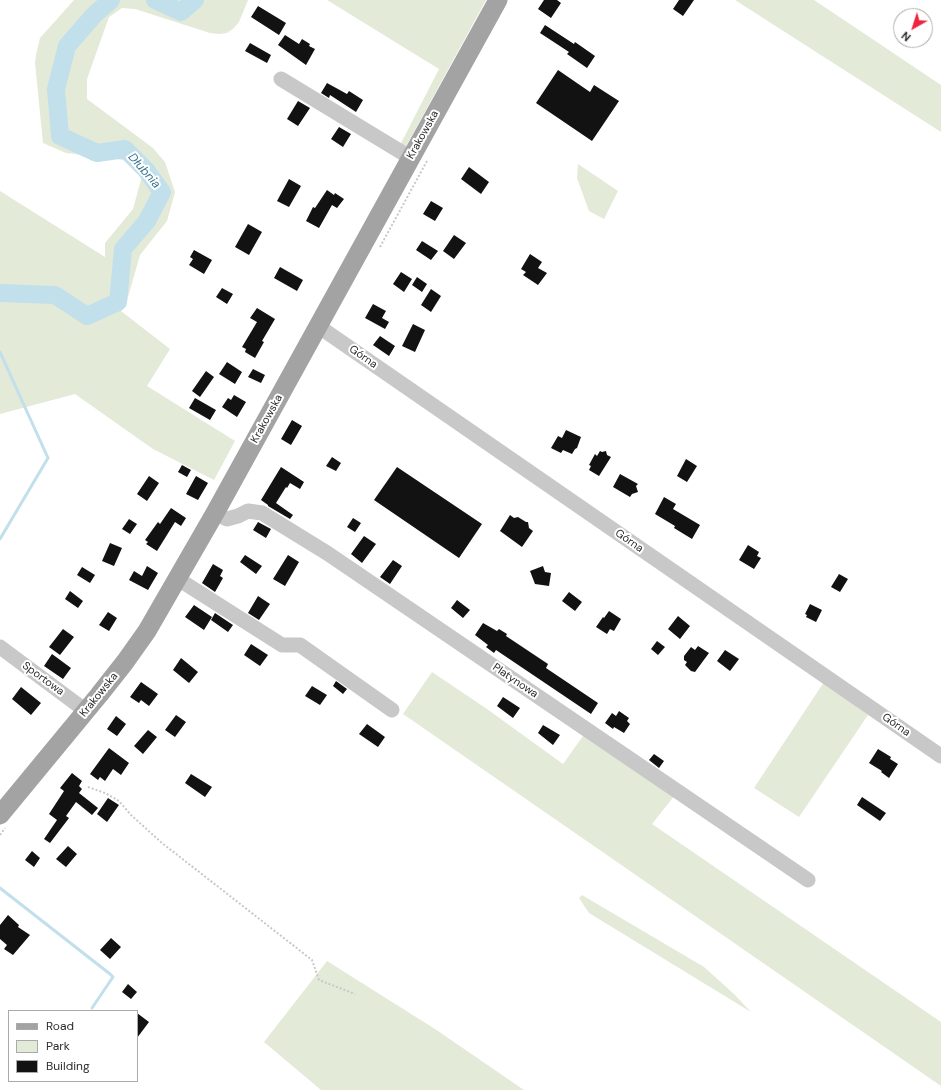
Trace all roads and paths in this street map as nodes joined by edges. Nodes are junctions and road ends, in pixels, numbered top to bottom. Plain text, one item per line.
1 (498, 0) edge
2 (281, 80) dead end
3 (411, 158) junction
4 (318, 326) junction
5 (215, 513) junction
6 (178, 579) junction
7 (0, 647) edge
8 (392, 710) dead end
9 (86, 711) junction
10 (941, 756) edge
11 (88, 787) dead end
12 (0, 815) edge
13 (808, 880) dead end
14 (355, 994) dead end

1 - 3 main road, Krakowska
2 - 3 street
3 - 4 main road, Krakowska
4 - 5 main road, Krakowska
4 - 10 street, Górna
5 - 6 main road, Krakowska
5 - 13 street, Platynowa
6 - 8 street
6 - 9 main road, Krakowska
7 - 9 street, Sportowa
9 - 12 main road, Krakowska
11 - 14 path

